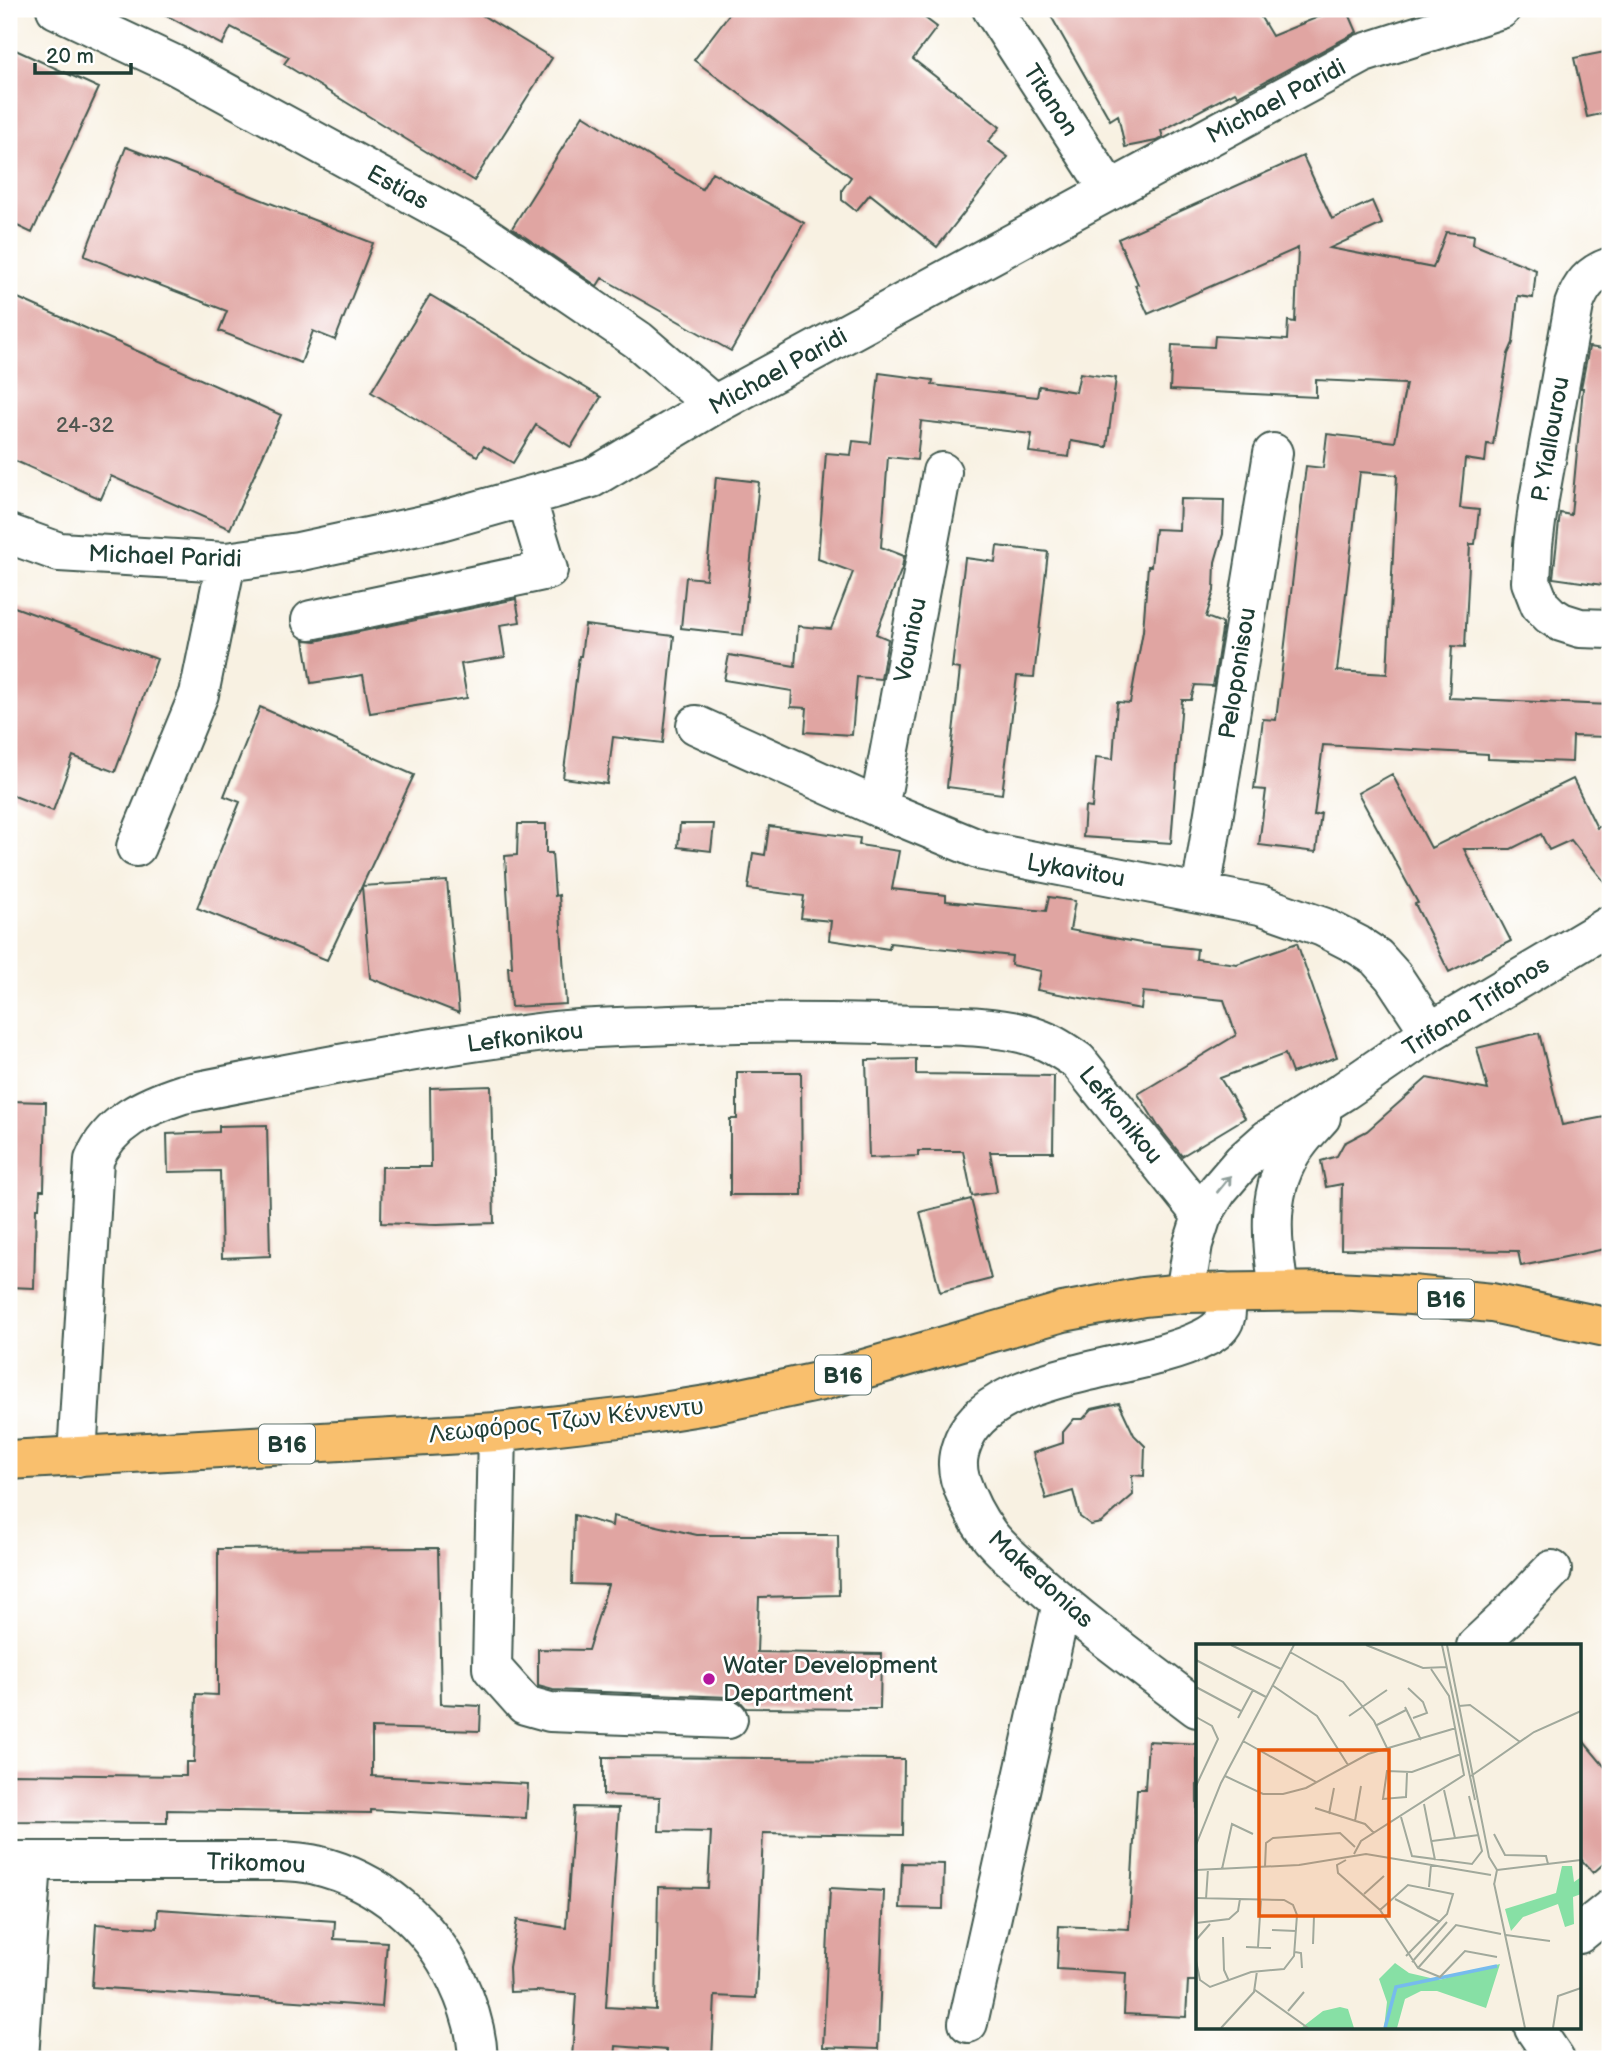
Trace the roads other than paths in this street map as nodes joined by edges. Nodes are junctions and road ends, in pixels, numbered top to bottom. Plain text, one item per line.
1 (56, 9) edge
2 (992, 9) edge
3 (1501, 9) edge
4 (1110, 191) junction
5 (1610, 267) edge
6 (715, 405) junction
7 (1273, 453) dead end
8 (942, 472) dead end
9 (526, 497) junction
10 (9, 534) edge
11 (226, 562) junction
12 (311, 620) dead end
13 (1610, 629) edge
14 (696, 725) dead end
15 (879, 808) junction
16 (136, 847) dead end
17 (1201, 892) junction
18 (1610, 925) edge
19 (1430, 1032) junction
20 (1343, 1091) junction
21 (1202, 1216) junction
22 (1279, 1291) junction
23 (1223, 1292) junction
24 (1185, 1293) junction
25 (1610, 1328) edge
26 (497, 1432) junction
27 (77, 1457) junction
28 (9, 1460) edge
29 (1552, 1570) dead end
30 (1062, 1603) junction
31 (1478, 1644) edge
32 (1196, 1707) edge
33 (728, 1719) dead end
34 (20, 1861) edge
35 (1610, 1909) edge
36 (1580, 1933) edge
37 (968, 2023) dead end
38 (1535, 2030) edge
39 (19, 2059) edge
40 (478, 2059) edge
41 (1555, 2059) edge

1 - 6 street, Estias
2 - 4 street, Titanon
3 - 4 street, Michael Paridi
4 - 6 street, Michael Paridi
5 - 13 street, P. Yiallourou
6 - 9 street, Michael Paridi
7 - 17 street, Peloponisou
8 - 15 street, Vouniou
9 - 11 street, Michael Paridi
9 - 12 street
10 - 11 street, Michael Paridi
11 - 16 street
14 - 15 street, Lykavitou
15 - 17 street, Lykavitou
17 - 19 street, Lykavitou
18 - 19 street, Trifona Trifonos
19 - 20 street, Trifona Trifonos
21 -> 20 street, Trifona Trifonos
20 - 22 street, Trifona Trifonos
21 - 24 street, Trifona Trifonos
21 - 27 street, Lefkonikou
22 - 23 main road, Λεωφόρος Τζων Κέννεντυ / B16
22 - 25 main road, Λεωφόρος Τζων Κέννεντυ / B16
23 - 24 main road, Λεωφόρος Τζων Κέννεντυ / B16
23 - 30 street, Makedonias
24 - 26 main road, Λεωφόρος Τζων Κέννεντυ / B16
26 - 27 main road, Λεωφόρος Τζων Κέννεντυ / B16
26 - 33 street
27 - 28 main road, Λεωφόρος Τζων Κέννεντυ / B16
29 - 31 street
30 - 32 street, Makedonias
30 - 37 street
34 - 39 street
34 - 40 street, Trikomou
35 - 36 street
38 - 41 street

